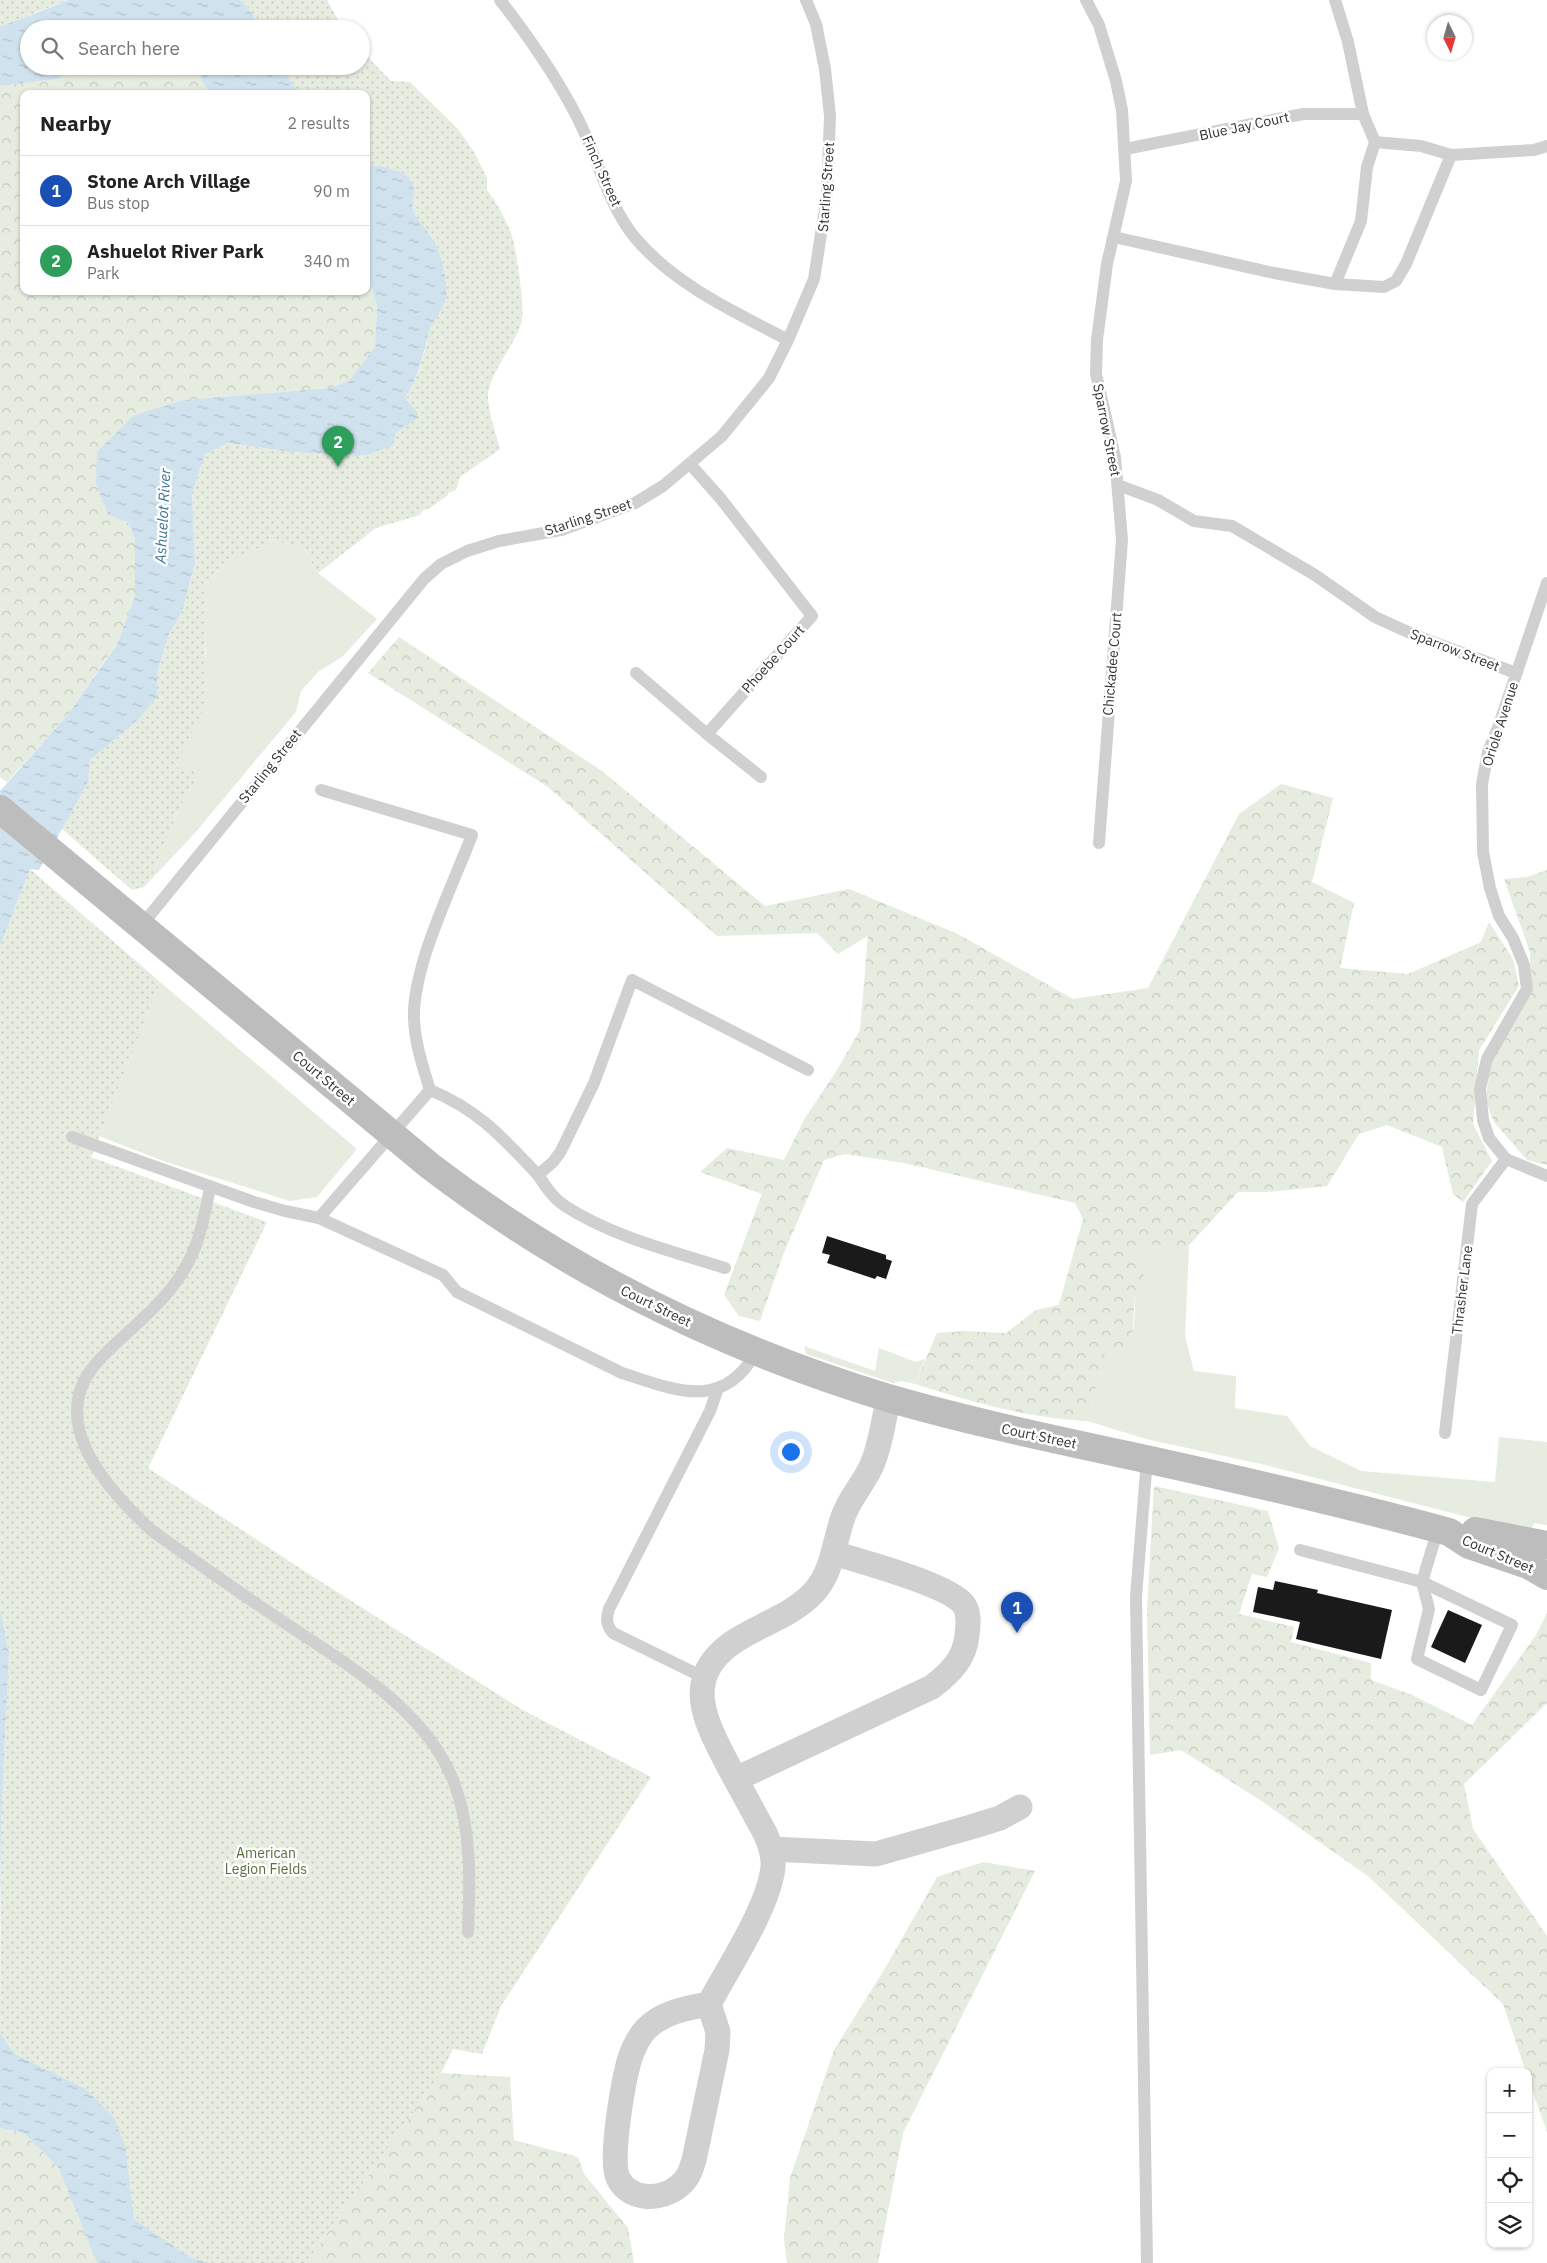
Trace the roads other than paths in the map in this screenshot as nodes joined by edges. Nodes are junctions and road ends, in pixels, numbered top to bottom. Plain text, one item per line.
1 (500, 0) edge
2 (806, 0) edge
3 (1086, 0) edge
4 (1335, 0) edge
5 (1363, 114) junction
6 (1375, 142) junction
7 (1547, 146) edge
8 (1125, 149) junction
9 (1451, 155) junction
10 (1114, 237) junction
11 (1335, 284) junction
12 (788, 340) junction
13 (690, 464) junction
14 (1118, 485) junction
15 (1547, 583) edge
16 (636, 672) dead end
17 (1516, 673) junction
18 (707, 734) junction
19 (761, 777) dead end
20 (321, 790) dead end
21 (0, 808) edge
22 (1099, 843) dead end
23 (141, 926) junction
24 (808, 1070) dead end
25 (430, 1090) junction
26 (392, 1135) junction
27 (72, 1137) dead end
28 (1506, 1159) junction
29 (538, 1175) junction
30 (1547, 1176) edge
31 (210, 1188) junction
32 (319, 1218) junction
33 (725, 1268) dead end
34 (756, 1352) junction
35 (718, 1388) junction
36 (889, 1398) junction
37 (1445, 1432) dead end
38 (1148, 1459) junction
39 (1443, 1530) junction
40 (1547, 1545) edge
41 (1300, 1550) dead end
42 (834, 1553) junction
43 (1547, 1576) edge
44 (1422, 1582) junction
45 (706, 1678) junction
46 (736, 1779) junction
47 (1020, 1807) dead end
48 (771, 1849) junction
49 (468, 1932) dead end
50 (709, 2004) junction
51 (1147, 2263) edge

1 - 12 lane, Finch Street
2 - 12 lane, Starling Street
3 - 8 lane, Sparrow Street
4 - 5 lane
5 - 6 lane
5 - 8 lane, Blue Jay Court
6 - 9 lane
6 - 11 lane
7 - 9 lane
8 - 10 lane, Sparrow Street
9 - 11 lane
10 - 11 lane
10 - 14 lane, Sparrow Street
12 - 13 lane, Starling Street
13 - 18 lane, Phoebe Court
13 - 23 lane, Starling Street
14 - 17 lane, Sparrow Street
14 - 22 lane, Chickadee Court
15 - 17 lane, Oriole Avenue
16 - 18 lane
17 - 28 lane, Oriole Avenue
18 - 19 lane
20 - 25 lane
21 - 23 main road, Court Street
23 - 26 main road, Court Street
24 - 29 lane
25 - 26 lane
25 - 29 lane
26 - 32 lane
26 - 34 main road, Court Street
27 - 31 lane
28 - 30 lane, Oriole Avenue
28 - 37 lane, Thrasher Lane
29 - 33 lane
31 - 32 lane
31 - 49 lane
32 - 35 lane
34 - 35 lane
34 - 36 main road, Court Street
35 - 45 lane
36 - 38 main road, Court Street
36 - 42 street
38 - 39 main road, Court Street
38 - 51 lane
39 - 40 main road, Court Street
39 - 43 main road, Court Street
39 - 44 lane
41 - 44 lane
42 - 45 street
42 - 46 street
44 - 44 lane
45 - 46 street
46 - 48 street
47 - 48 street
48 - 50 street
50 - 50 street

